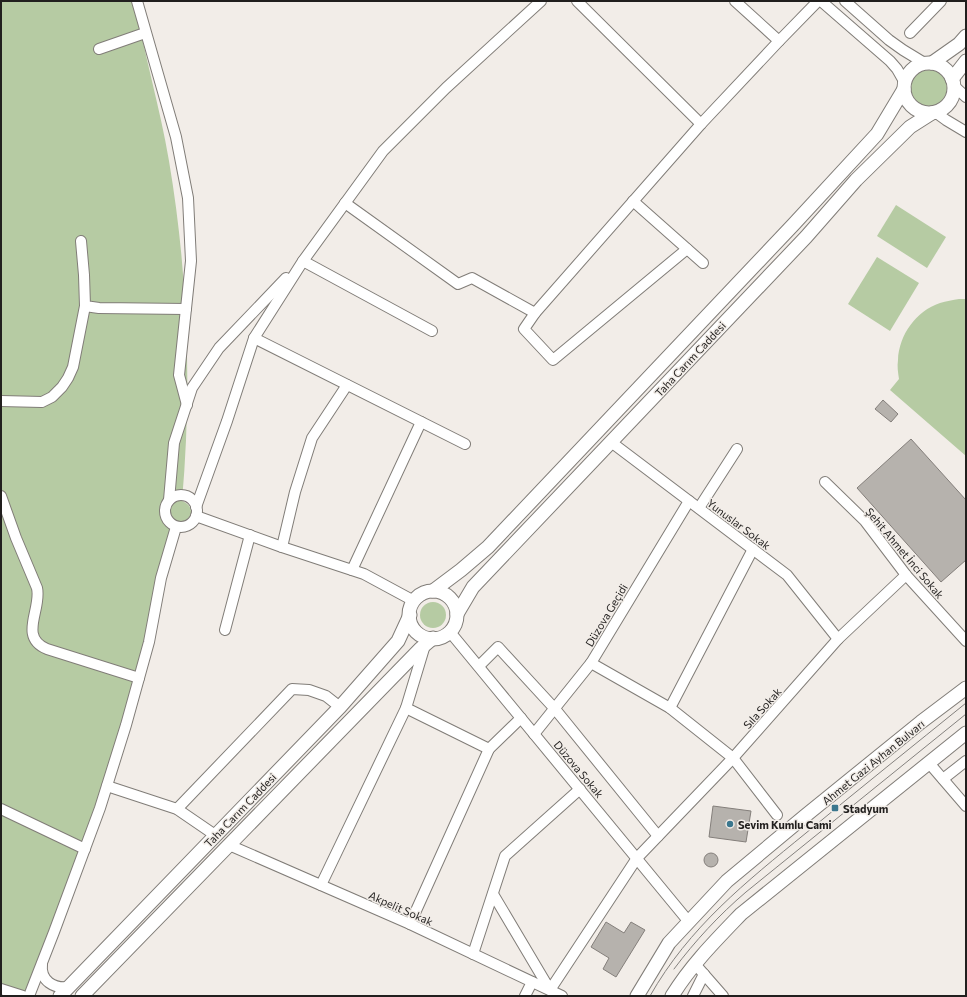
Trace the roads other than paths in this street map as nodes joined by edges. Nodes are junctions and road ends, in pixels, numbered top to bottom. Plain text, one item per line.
1 (137, 1) edge
2 (541, 1) edge
3 (577, 1) edge
4 (735, 1) edge
5 (819, 1) edge
6 (844, 1) edge
7 (941, 1) edge
8 (145, 32) junction
9 (910, 33) dead end
10 (966, 36) edge
11 (779, 41) junction
12 (98, 49) dead end
13 (966, 61) edge
14 (929, 64) junction
15 (952, 82) junction
16 (904, 86) junction
17 (966, 97) edge
18 (934, 112) junction
19 (700, 124) junction
20 (966, 132) edge
21 (633, 201) junction
22 (345, 203) junction
23 (81, 241) dead end
24 (687, 249) junction
25 (303, 261) junction
26 (702, 263) dead end
27 (85, 306) junction
28 (186, 309) junction
29 (535, 313) junction
30 (432, 331) dead end
31 (254, 338) junction
32 (347, 385) junction
33 (1, 401) edge
34 (187, 405) junction
35 (421, 422) junction
36 (611, 442) junction
37 (465, 444) dead end
38 (737, 449) dead end
39 (825, 482) dead end
40 (1, 496) edge
41 (169, 500) junction
42 (689, 501) junction
43 (698, 508) junction
44 (196, 512) junction
45 (176, 527) junction
46 (250, 535) junction
47 (282, 547) junction
48 (753, 549) junction
49 (352, 570) junction
50 (906, 575) junction
51 (433, 591) junction
52 (414, 601) junction
53 (457, 614) junction
54 (410, 615) junction
55 (225, 630) dead end
56 (450, 632) junction
57 (838, 639) junction
58 (966, 641) edge
59 (429, 642) junction
60 (591, 663) junction
61 (479, 666) junction
62 (139, 678) junction
63 (966, 688) edge
64 (340, 707) junction
65 (406, 708) junction
66 (670, 708) junction
67 (555, 709) junction
68 (520, 718) junction
69 (966, 733) edge
70 (534, 734) junction
71 (489, 749) junction
72 (733, 758) junction
73 (966, 761) edge
74 (929, 763) junction
75 (943, 779) junction
76 (107, 786) junction
77 (580, 789) junction
78 (966, 806) edge
79 (1, 809) edge
80 (177, 809) junction
81 (777, 816) dead end
82 (216, 835) junction
83 (658, 836) junction
84 (229, 845) junction
85 (85, 849) junction
86 (637, 858) junction
87 (321, 885) junction
88 (493, 894) junction
89 (689, 922) junction
90 (410, 924) junction
91 (473, 954) junction
92 (43, 960) junction
93 (695, 964) junction
94 (704, 974) junction
95 (532, 982) junction
96 (1, 989) edge
97 (550, 990) junction
98 (64, 991) edge
99 (23, 996) edge
100 (28, 996) edge
101 (82, 996) edge
102 (525, 996) edge
103 (562, 996) edge
104 (637, 996) edge
105 (672, 996) edge
106 (693, 996) edge
107 (723, 996) edge

1 - 8 street
2 - 22 street
3 - 19 street
4 - 11 street
5 - 11 street
5 - 16 street
6 - 14 street
7 - 9 street
8 - 12 street
8 - 28 street
10 - 14 main road
11 - 19 street
13 - 15 main road
14 - 15 main road
14 - 16 main road
15 - 17 street
15 - 18 main road
16 - 18 main road
16 - 51 main road, Taha Carım Caddesi
18 - 20 street
18 - 36 main road, Taha Carım Caddesi
19 - 21 street
21 - 24 street
21 - 29 street
22 - 25 street
22 - 29 street
23 - 27 street
24 - 26 street
24 - 29 street
25 - 30 street
25 - 31 street
25 - 34 street
27 - 28 street
27 - 33 street
28 - 34 street
31 - 32 street
31 - 44 street
32 - 35 street
32 - 47 street
34 - 41 street
35 - 37 street
35 - 49 street
36 - 42 street, Yunuslar Sokak
36 - 53 main road, Taha Carım Caddesi
38 - 43 street
39 - 50 street, Şehit Ahmet İnci Sokak
40 - 62 street
41 - 44 street
41 - 45 street
42 - 43 street, Yunuslar Sokak
42 - 60 street, Düzova Geçidi
43 - 48 street, Yunuslar Sokak
44 - 45 street
44 - 46 street
45 - 62 street
46 - 47 street
46 - 55 street
47 - 49 street
48 - 57 street, Yunuslar Sokak
48 - 66 street
49 - 52 street
50 - 57 street, Sıla Sokak
50 - 58 street, Şehit Ahmet İnci Sokak
51 - 52 main road
51 - 53 main road
52 - 54 main road
53 - 56 main road
54 - 59 main road
54 - 64 main road, Taha Carım Caddesi
56 - 59 main road
56 - 61 street, Düzova Sokak
57 - 72 street, Sıla Sokak
59 - 65 street
59 - 84 main road, Taha Carım Caddesi
60 - 66 street
60 - 67 street, Düzova Geçidi
61 - 67 street
61 - 68 street, Düzova Sokak
62 - 76 street
63 - 89 main road, Ahmet Gazi Ayhan Bulvarı
64 - 80 street
64 - 82 main road, Taha Carım Caddesi
65 - 71 street
65 - 87 street
66 - 72 street
67 - 70 street, Düzova Geçidi
67 - 83 street
68 - 70 street, Düzova Sokak
68 - 71 street
69 - 74 main road
70 - 77 street, Düzova Sokak
71 - 90 street
72 - 81 street
72 - 83 street, Sıla Sokak
73 - 75 street
74 - 75 street
74 - 93 main road
75 - 78 street
76 - 80 street
76 - 85 street
77 - 86 street, Düzova Sokak
77 - 88 street
79 - 85 street
80 - 82 street
82 - 98 main road, Taha Carım Caddesi
83 - 86 street, Sıla Sokak
84 - 87 street, Akpelit Sokak
84 - 101 main road, Taha Carım Caddesi
85 - 92 street
86 - 89 street, Düzova Sokak
86 - 97 street, Sıla Sokak
87 - 90 street, Akpelit Sokak
88 - 91 street
88 - 97 street
89 - 104 main road, Ahmet Gazi Ayhan Bulvarı
90 - 91 street, Akpelit Sokak
91 - 95 street, Akpelit Sokak
92 - 98 street
92 - 100 street
93 - 94 street
93 - 105 main road
94 - 106 street
94 - 107 street
95 - 97 street, Akpelit Sokak
95 - 102 street
96 - 99 street
97 - 103 street, Akpelit Sokak

